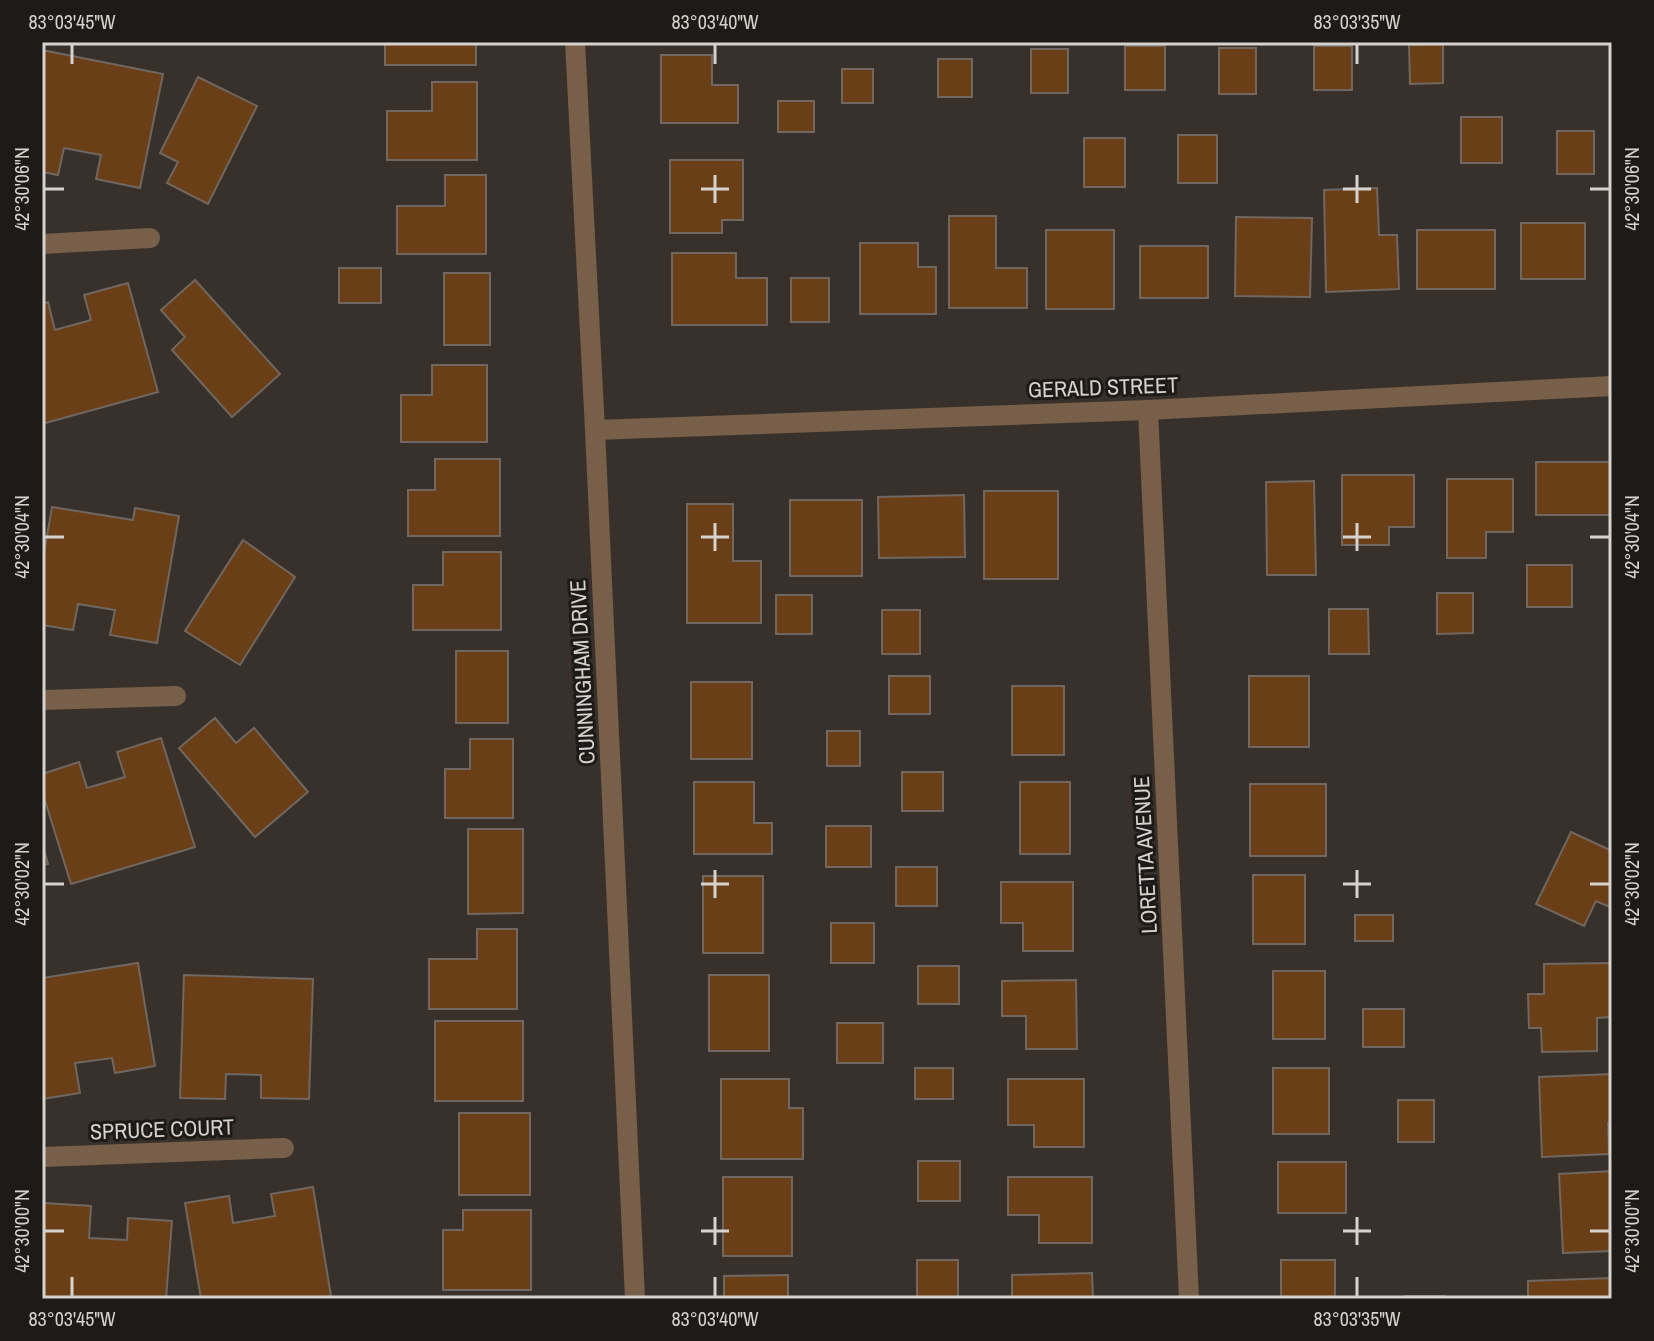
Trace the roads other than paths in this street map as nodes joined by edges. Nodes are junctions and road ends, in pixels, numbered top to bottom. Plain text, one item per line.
1 (575, 42) edge
2 (150, 238) dead end
3 (42, 244) edge
4 (1612, 386) edge
5 (1148, 410) junction
6 (595, 430) junction
7 (176, 696) dead end
8 (42, 700) edge
9 (284, 1148) dead end
10 (42, 1157) edge
11 (635, 1299) edge
12 (1189, 1299) edge

1 - 6 street, CUNNINGHAM DRIVE
2 - 3 street
4 - 5 street, GERALD STREET
5 - 6 street, GERALD STREET
5 - 12 street, LORETTA AVENUE
6 - 11 street, CUNNINGHAM DRIVE
7 - 8 street
9 - 10 street, SPRUCE COURT

